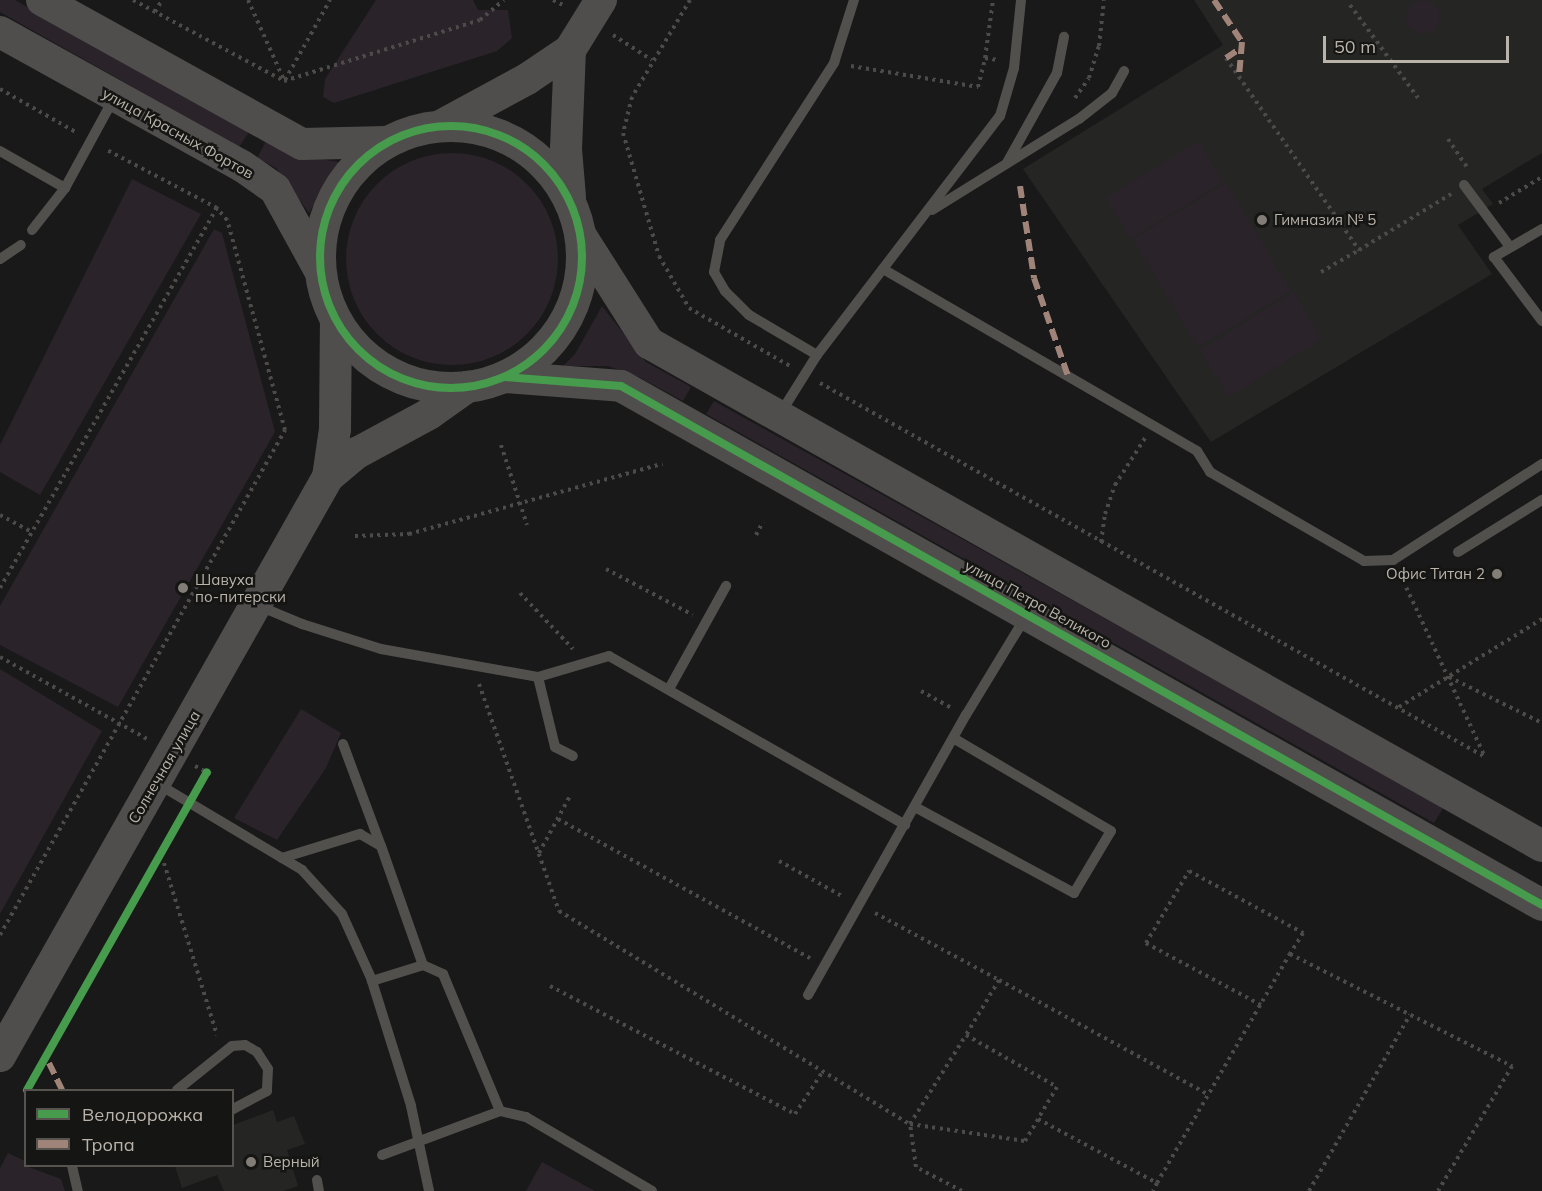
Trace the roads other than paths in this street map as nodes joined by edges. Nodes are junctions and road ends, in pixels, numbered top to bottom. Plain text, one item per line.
1 (42, 0) edge
2 (601, 0) edge
3 (854, 0) edge
4 (1021, 0) edge
5 (0, 32) edge
6 (1064, 37) dead end
7 (570, 50) junction
8 (1124, 71) dead end
9 (114, 98) junction
10 (442, 125) junction
11 (386, 142) junction
12 (0, 151) edge
13 (1007, 163) junction
14 (65, 188) junction
15 (1460, 188) road end
16 (570, 201) junction
17 (924, 215) junction
18 (1542, 229) edge
19 (32, 230) dead end
20 (581, 236) junction
21 (21, 245) dead end
22 (1510, 247) junction
23 (0, 259) edge
24 (319, 269) junction
25 (883, 269) junction
26 (336, 321) junction
27 (1542, 321) edge
28 (817, 355) junction
29 (505, 376) junction
30 (466, 387) junction
31 (779, 415) junction
32 (1542, 464) edge
33 (328, 477) junction
34 (1542, 500) edge
35 (1458, 552) dead end
36 (726, 586) dead end
37 (256, 604) junction
38 (1028, 614) junction
39 (538, 678) junction
40 (669, 689) junction
41 (953, 738) junction
42 (343, 744) dead end
43 (573, 756) dead end
44 (155, 783) junction
45 (915, 807) junction
46 (905, 825) junction
47 (381, 846) junction
48 (1542, 846) edge
49 (282, 858) junction
50 (1542, 905) edge
51 (423, 965) junction
52 (372, 981) junction
53 (808, 995) dead end
54 (0, 1056) edge
55 (178, 1089) edge
56 (234, 1109) edge
57 (500, 1111) junction
58 (418, 1140) junction
59 (382, 1155) dead end
60 (72, 1167) edge
61 (78, 1191) edge
62 (429, 1191) edge
63 (652, 1191) edge

1 - 11 street
2 - 7 street
3 - 28 lane
4 - 17 lane
5 - 9 street, улица Красных Фортов
6 - 13 lane
7 - 10 street
7 - 16 street
8 - 13 lane
9 - 14 lane
9 - 24 street, улица Красных Фортов
10 - 11 street
10 - 16 street
11 - 24 street
12 - 14 lane
13 - 17 lane
14 - 19 lane
15 - 22 lane
16 - 20 street
17 - 25 lane
18 - 22 lane
20 - 29 street
20 - 31 street
21 - 23 lane
22 - 27 lane
24 - 26 street
25 - 28 lane
25 - 32 lane
26 - 30 street
26 - 33 street, Солнечная улица
28 - 31 lane
29 - 30 street
29 - 38 street, улица Петра Великого
30 - 33 street, Солнечная улица
31 - 48 street
33 - 37 street, Солнечная улица
34 - 35 lane
36 - 40 lane
37 - 39 lane
37 - 44 street, Солнечная улица
38 - 41 lane
38 - 50 street, улица Петра Великого
39 - 40 lane
39 - 43 lane
40 - 46 lane
41 - 45 lane
41 - 45 lane
42 - 47 lane
44 - 49 lane
44 - 54 street, Солнечная улица
45 - 46 lane
46 - 53 lane
47 - 49 lane
47 - 51 lane
49 - 52 lane
51 - 52 lane
51 - 57 lane
52 - 58 lane
55 - 56 lane
57 - 58 lane
57 - 63 lane
58 - 59 lane
58 - 62 lane
60 - 61 lane

